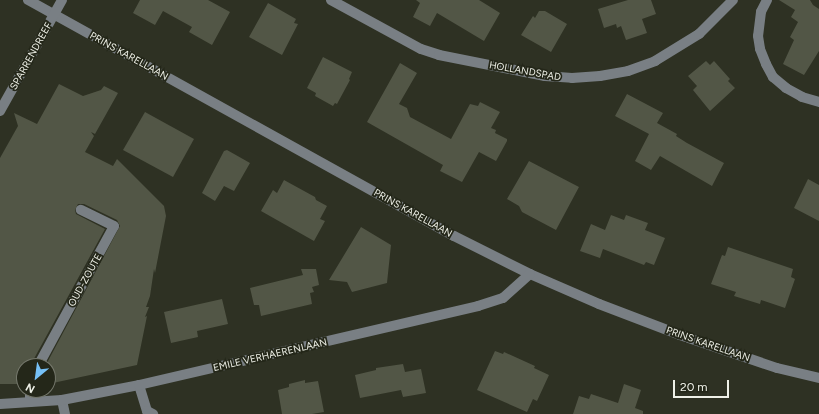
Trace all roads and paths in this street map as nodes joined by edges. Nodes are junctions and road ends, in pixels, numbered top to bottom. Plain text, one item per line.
1 (28, 0) edge
2 (62, 0) edge
3 (331, 0) edge
4 (733, 0) edge
5 (767, 0) edge
6 (54, 15) junction
7 (819, 102) edge
8 (0, 111) edge
9 (81, 210) dead end
10 (530, 274) junction
11 (42, 358) edge
12 (819, 378) edge
13 (139, 385) junction
14 (30, 398) edge
15 (62, 400) junction
16 (30, 402) junction
17 (0, 404) edge
18 (64, 414) edge
19 (153, 414) edge

1 - 6 street, PRINS KARELLAAN
2 - 6 street, SPARRENDREEF
3 - 4 street, HOLLANDSPAD
5 - 7 street
6 - 8 street, SPARRENDREEF
6 - 10 street, PRINS KARELLAAN
9 - 11 street, OUD-ZOUTE
10 - 12 street, PRINS KARELLAAN
10 - 13 street, EMILE VERHAERENLAAN
13 - 15 street, EMILE VERHAERENLAAN
13 - 19 street
14 - 16 street
15 - 16 street, EMILE VERHAERENLAAN
15 - 18 street
16 - 17 street, EMILE VERHAERENLAAN

